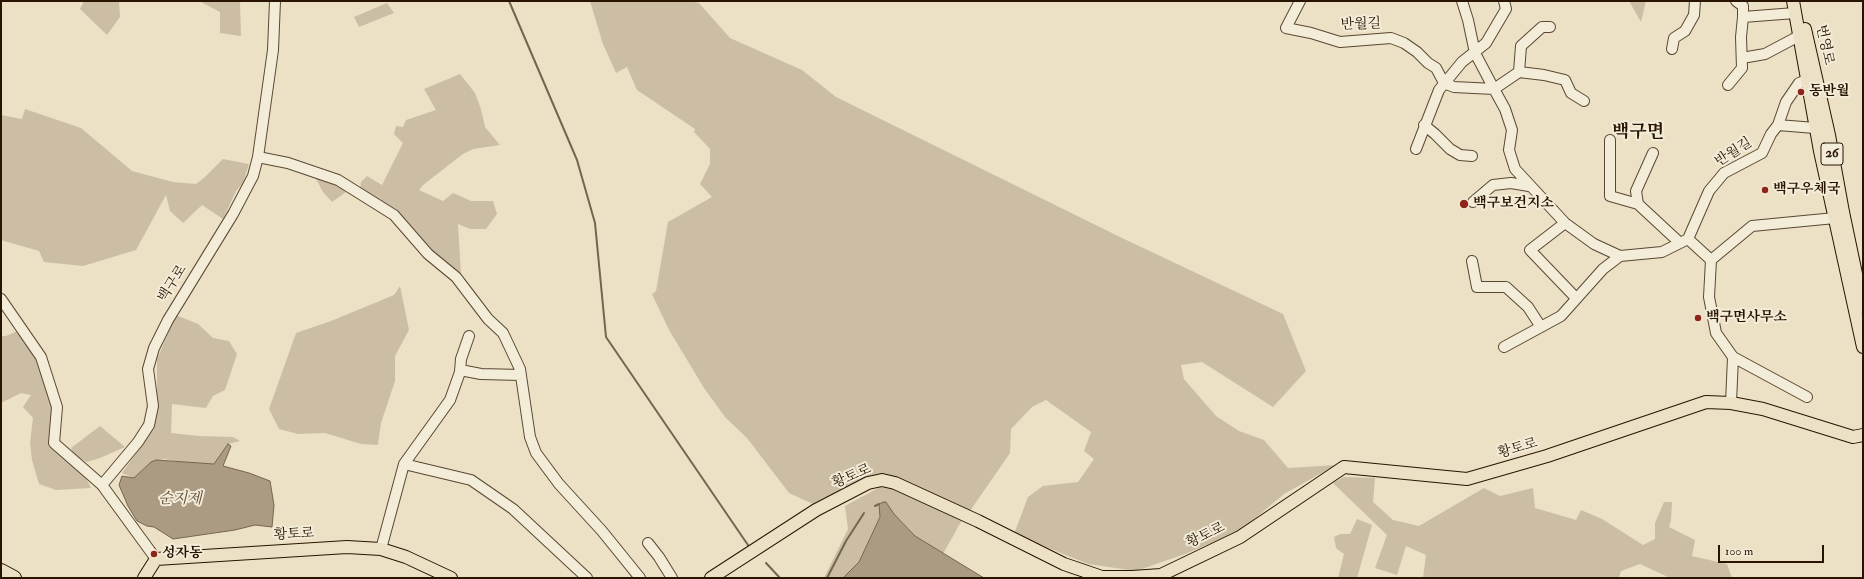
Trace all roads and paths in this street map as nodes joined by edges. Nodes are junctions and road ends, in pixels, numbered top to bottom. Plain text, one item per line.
1 (275, 1) edge
2 (1300, 1) edge
3 (1462, 1) edge
4 (1504, 1) edge
5 (1695, 1) edge
6 (1736, 1) edge
7 (1800, 1) edge
8 (1794, 7) edge
9 (1743, 17) junction
10 (1550, 27) dead end
11 (1799, 36) junction
12 (1672, 49) dead end
13 (1475, 53) junction
14 (1742, 58) junction
15 (1519, 72) junction
16 (1806, 80) junction
17 (1444, 83) junction
18 (1728, 85) dead end
19 (1494, 89) junction
20 (1584, 101) dead end
21 (1424, 125) junction
22 (1778, 125) junction
23 (1815, 128) junction
24 (1610, 140) dead end
25 (1416, 149) dead end
26 (1653, 153) dead end
27 (1472, 156) dead end
28 (258, 157) junction
29 (1529, 186) junction
30 (1473, 202) dead end
31 (1638, 204) junction
32 (1839, 215) junction
33 (1565, 224) junction
34 (1684, 241) junction
35 (1620, 256) junction
36 (1711, 260) junction
37 (1472, 261) dead end
38 (1576, 298) junction
39 (1, 299) edge
40 (1863, 307) edge
41 (1541, 327) junction
42 (469, 336) dead end
43 (1504, 347) dead end
44 (1863, 347) edge
45 (1733, 357) junction
46 (460, 370) junction
47 (521, 375) junction
48 (1807, 397) dead end
49 (1731, 403) junction
50 (1863, 436) edge
51 (404, 464) junction
52 (102, 485) junction
53 (648, 543) dead end
54 (381, 549) junction
55 (156, 559) junction
56 (1, 571) edge
57 (14, 578) edge
58 (144, 578) edge
59 (451, 578) edge
60 (587, 578) edge
61 (640, 578) edge
62 (672, 578) edge
63 (711, 578) edge

1 - 28 street, 백구로
2 - 17 street, 반월길
3 - 13 street
4 - 13 street
5 - 12 street
6 - 9 street
7 - 32 main road, 번영로 / 26
8 - 9 street
8 - 11 main road, 번영로 / 26
9 - 14 street
10 - 15 street
11 - 14 street, 번영로
11 - 16 main road, 번영로 / 26
13 - 17 street
13 - 19 street
14 - 18 street
15 - 19 street
15 - 20 street
16 - 22 street, 반월길
16 - 23 main road, 번영로 / 26
17 - 19 street
17 - 21 street
19 - 29 street
21 - 25 street
21 - 27 street
22 - 23 street
22 - 34 street, 반월길
23 - 32 main road, 번영로 / 26
24 - 31 street
26 - 31 street
28 - 47 street
28 - 52 street, 백구로
29 - 30 street
29 - 33 street
31 - 34 street
32 - 36 street
32 - 40 main road, 번영로 / 26
32 - 44 main road, 번영로 / 26
33 - 35 street
33 - 38 street
34 - 35 street
34 - 36 street
35 - 38 street
36 - 45 street
37 - 41 street
38 - 41 street
39 - 52 street
41 - 43 street
42 - 46 street
45 - 48 street
45 - 49 street
46 - 47 street
46 - 51 street
47 - 61 street
49 - 50 main road, 황토로
49 - 63 main road, 황토로
51 - 54 street
51 - 60 street
52 - 55 street
53 - 62 street
54 - 55 main road, 황토로
54 - 59 main road, 황토로
55 - 58 main road
56 - 57 highway

